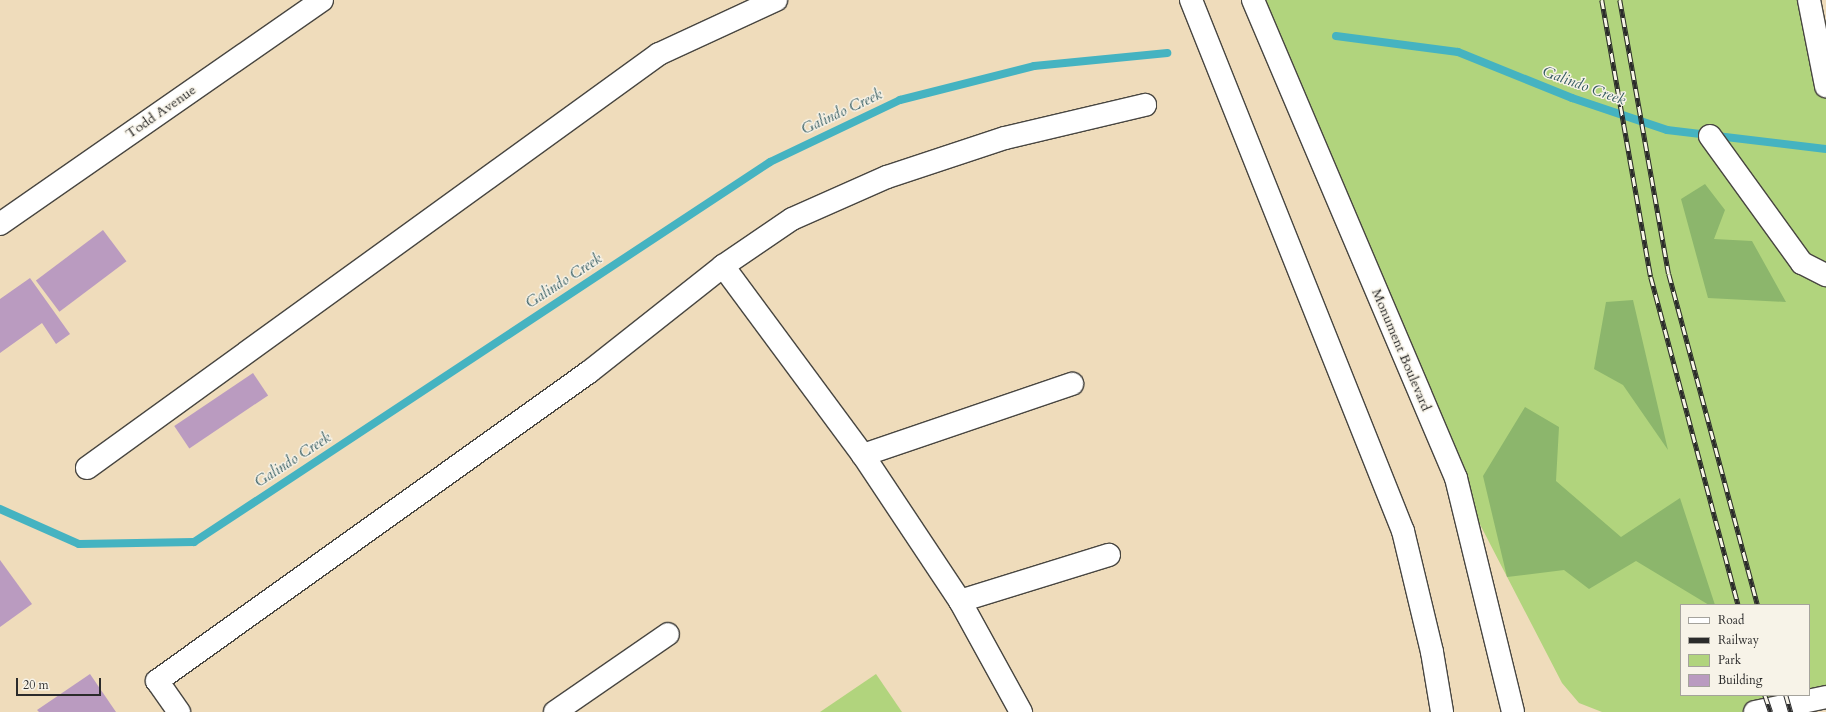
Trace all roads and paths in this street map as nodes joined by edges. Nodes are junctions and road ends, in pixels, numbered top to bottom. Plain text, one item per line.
1 (322, 0) edge
2 (776, 0) edge
3 (1191, 0) edge
4 (1253, 0) edge
5 (1809, 0) edge
6 (1826, 86) edge
7 (1145, 105) dead end
8 (1710, 136) dead end
9 (0, 224) edge
10 (724, 266) junction
11 (1826, 275) edge
12 (1072, 384) dead end
13 (863, 455) junction
14 (87, 468) dead end
15 (1109, 555) dead end
16 (960, 601) junction
17 (668, 634) dead end
18 (1826, 697) edge
19 (179, 712) edge
20 (555, 712) edge
21 (1021, 712) edge
22 (1442, 712) edge
23 (1513, 712) edge
24 (1755, 712) edge

1 - 9 main road, Todd Avenue
2 - 14 main road
3 - 22 main road
4 - 23 main road, Monument Boulevard
5 - 6 main road
7 - 10 main road
8 - 11 main road
10 - 13 main road
10 - 19 main road
12 - 13 main road
13 - 16 main road
15 - 16 main road
16 - 21 main road
17 - 20 main road
18 - 24 main road

